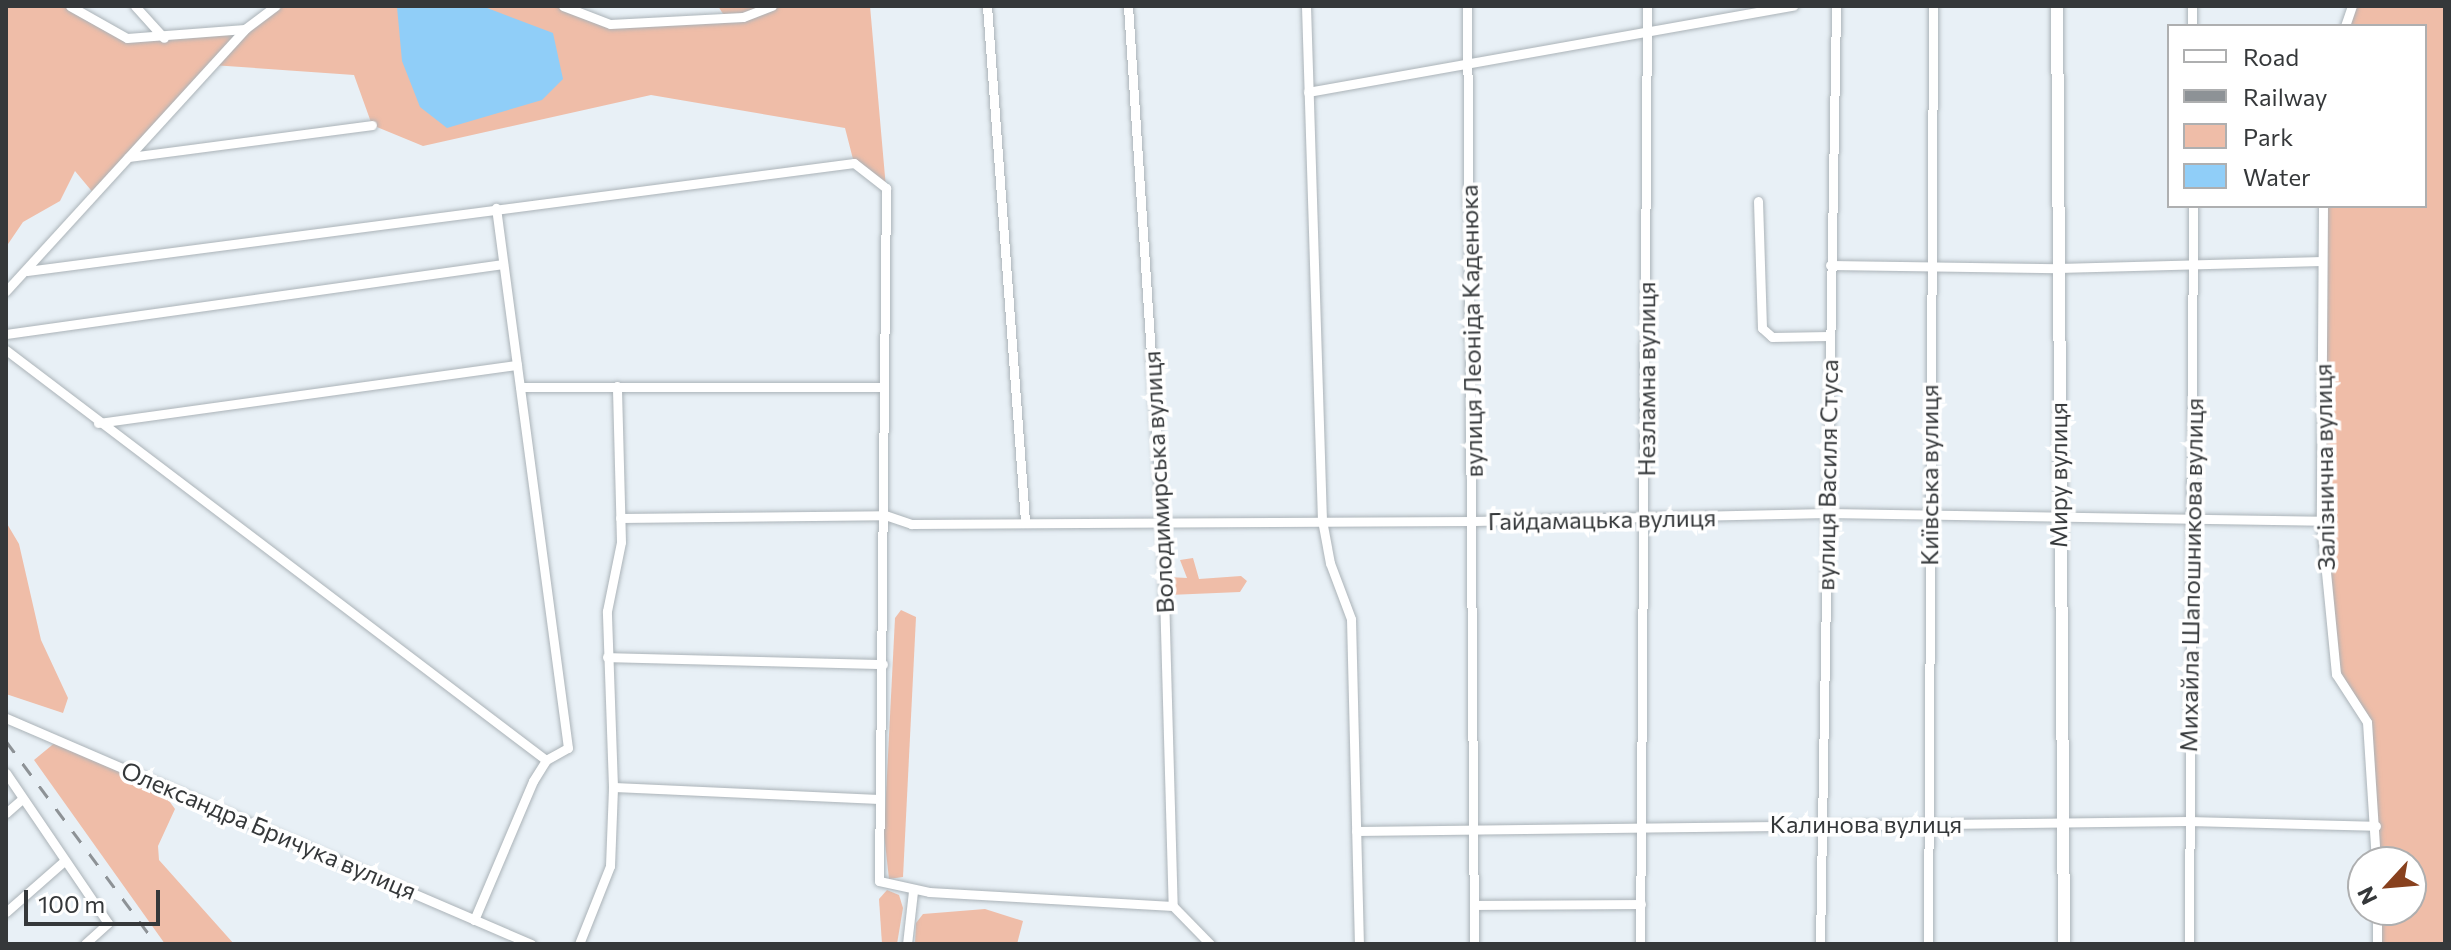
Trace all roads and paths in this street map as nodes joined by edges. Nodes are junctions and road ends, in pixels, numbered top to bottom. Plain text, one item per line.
1 (70, 6) edge
2 (135, 6) edge
3 (563, 6) edge
4 (772, 6) edge
5 (987, 6) edge
6 (1128, 6) edge
7 (1306, 6) edge
8 (1467, 6) edge
9 (1647, 6) edge
10 (1793, 6) edge
11 (1836, 6) edge
12 (1933, 6) edge
13 (2057, 6) edge
14 (269, 8) edge
15 (245, 29) junction
16 (1646, 33) junction
17 (164, 38) junction
18 (1467, 65) junction
19 (1308, 92) junction
20 (372, 125) dead end
21 (129, 157) junction
22 (1758, 201) dead end
23 (496, 208) junction
24 (2193, 208) edge
25 (2323, 208) edge
26 (2322, 261) junction
27 (2194, 263) junction
28 (503, 264) junction
29 (1830, 265) junction
30 (1930, 267) junction
31 (2058, 268) junction
32 (27, 271) junction
33 (6, 291) edge
34 (6, 334) edge
35 (1829, 336) junction
36 (6, 350) edge
37 (517, 365) junction
38 (617, 386) junction
39 (520, 387) junction
40 (882, 387) junction
41 (98, 423) junction
42 (1827, 513) junction
43 (1929, 513) junction
44 (885, 515) junction
45 (2058, 516) junction
46 (620, 518) junction
47 (2191, 519) junction
48 (1322, 520) junction
49 (1646, 520) junction
50 (1025, 521) junction
51 (1474, 521) junction
52 (2321, 521) junction
53 (1162, 522) junction
54 (607, 657) junction
55 (883, 664) junction
56 (6, 718) edge
57 (546, 760) junction
58 (6, 773) edge
59 (613, 787) junction
60 (22, 799) junction
61 (880, 799) junction
62 (6, 813) edge
63 (2188, 821) junction
64 (2062, 822) junction
65 (1823, 824) junction
66 (1928, 825) junction
67 (1641, 826) junction
68 (2376, 826) junction
69 (1476, 829) junction
70 (1356, 831) junction
71 (2376, 846) edge
72 (63, 862) junction
73 (913, 891) junction
74 (1641, 904) junction
75 (1474, 905) junction
76 (1173, 906) junction
77 (6, 912) edge
78 (474, 920) junction
79 (85, 944) edge
80 (531, 944) edge
81 (579, 944) edge
82 (907, 944) edge
83 (1210, 944) edge
84 (1359, 944) edge
85 (1474, 944) edge
86 (1640, 944) edge
87 (1820, 944) edge
88 (1928, 944) edge
89 (2064, 944) edge
90 (2189, 944) edge

1 - 17 street
2 - 17 street
3 - 4 street
5 - 50 street
6 - 53 street, Володимирська вулиця
7 - 19 street
8 - 18 street, вулиця Леоніда Каденюка
9 - 16 street, Незламна вулиця
10 - 16 street
11 - 29 street, вулиця Василя Стуса
12 - 30 street, Київська вулиця
13 - 31 main road, Миру вулиця
14 - 15 street
15 - 17 street
15 - 21 street
16 - 18 street
16 - 49 street, Незламна вулиця
18 - 19 street
18 - 51 street, вулиця Леоніда Каденюка
19 - 48 street
20 - 21 street
21 - 32 street
22 - 35 street
23 - 28 street
23 - 32 street
23 - 40 street
24 - 27 street, Михайла Шапошникова вулиця
25 - 26 street, Залізнична вулиця
26 - 27 street
26 - 52 street, Залізнична вулиця
27 - 31 street
27 - 47 street, Михайла Шапошникова вулиця
28 - 34 street
28 - 37 street
29 - 30 street
29 - 35 street, вулиця Василя Стуса
30 - 31 street
30 - 43 street, Київська вулиця
31 - 45 main road, Миру вулиця
32 - 33 street
35 - 42 street, вулиця Василя Стуса
36 - 41 street
37 - 39 street
37 - 41 street
38 - 39 street
38 - 40 street
38 - 46 street
39 - 57 street
40 - 44 street
41 - 57 street
42 - 43 street, Гайдамацька вулиця
42 - 49 street, Гайдамацька вулиця
42 - 65 street, вулиця Василя Стуса
43 - 45 street, Гайдамацька вулиця
43 - 66 street, Київська вулиця
44 - 46 street, Гайдамацька вулиця
44 - 50 street, Гайдамацька вулиця
44 - 55 street
45 - 47 street, Гайдамацька вулиця
45 - 64 main road, Миру вулиця
46 - 54 street
47 - 52 street, Гайдамацька вулиця
47 - 63 street, Михайла Шапошникова вулиця
48 - 51 street, Гайдамацька вулиця
48 - 53 street, Гайдамацька вулиця
48 - 70 street
49 - 51 street, Гайдамацька вулиця
49 - 67 street, Незламна вулиця
50 - 53 street, Гайдамацька вулиця
51 - 69 street, вулиця Леоніда Каденюка
52 - 68 street, Залізнична вулиця
53 - 76 street, Володимирська вулиця
54 - 55 street
54 - 59 street
55 - 61 street
56 - 78 street, Олександра Бричука вулиця
57 - 78 street
58 - 60 street
59 - 61 street
59 - 81 street
60 - 62 street
60 - 72 street
61 - 73 street
63 - 64 street, Калинова вулиця
63 - 68 street, Калинова вулиця
63 - 90 street, Михайла Шапошникова вулиця
64 - 66 street, Калинова вулиця
64 - 89 main road, Миру вулиця
65 - 66 street, Калинова вулиця
65 - 67 street, Калинова вулиця
65 - 87 street, вулиця Василя Стуса
66 - 88 street, Київська вулиця
67 - 69 street, Калинова вулиця
67 - 74 street, Незламна вулиця
68 - 71 street, Залізнична вулиця
69 - 70 street, Калинова вулиця
69 - 75 street, вулиця Леоніда Каденюка
70 - 84 street
72 - 77 street
72 - 79 street
73 - 76 street
73 - 82 street
74 - 75 street
74 - 86 street, Незламна вулиця
75 - 85 street, вулиця Леоніда Каденюка
76 - 83 street
78 - 80 street, Олександра Бричука вулиця

